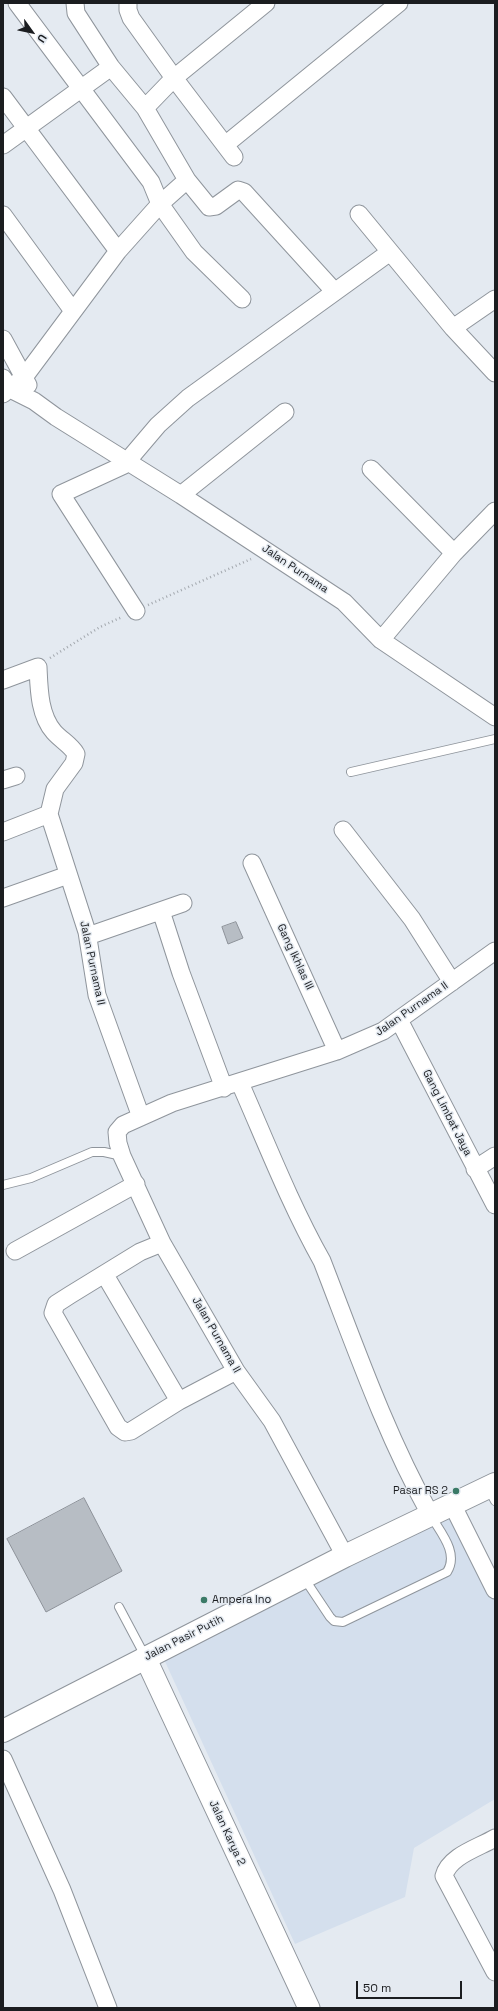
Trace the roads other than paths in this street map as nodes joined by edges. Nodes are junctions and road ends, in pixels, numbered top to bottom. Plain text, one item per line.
1 (17, 3) edge
2 (75, 3) edge
3 (128, 3) edge
4 (266, 3) edge
5 (399, 3) edge
6 (111, 67) junction
7 (174, 78) junction
8 (81, 89) junction
9 (3, 98) edge
10 (145, 108) junction
11 (26, 128) junction
12 (3, 145) edge
13 (187, 180) junction
14 (160, 204) junction
15 (3, 214) edge
16 (359, 214) dead end
17 (118, 251) junction
18 (390, 252) junction
19 (335, 292) junction
20 (242, 299) dead end
21 (495, 299) edge
22 (73, 311) junction
23 (453, 328) junction
24 (3, 339) edge
25 (495, 373) edge
26 (25, 376) junction
27 (5, 387) edge
28 (34, 401) junction
29 (285, 412) dead end
30 (128, 462) junction
31 (371, 469) dead end
32 (181, 495) junction
33 (495, 511) edge
34 (454, 553) junction
35 (136, 611) dead end
36 (381, 640) junction
37 (3, 680) edge
38 (492, 710) edge
39 (495, 739) edge
40 (351, 772) dead end
41 (49, 814) junction
42 (343, 830) dead end
43 (3, 832) edge
44 (252, 863) dead end
45 (68, 876) junction
46 (3, 898) edge
47 (183, 903) dead end
48 (161, 911) junction
49 (88, 936) junction
50 (495, 951) edge
51 (452, 982) junction
52 (399, 1020) junction
53 (337, 1052) junction
54 (240, 1082) junction
55 (224, 1088) junction
56 (142, 1117) junction
57 (122, 1156) junction
58 (495, 1156) edge
59 (475, 1169) junction
60 (136, 1184) junction
61 (3, 1185) edge
62 (495, 1206) edge
63 (162, 1242) junction
64 (16, 1250) dead end
65 (105, 1275) junction
66 (236, 1371) junction
67 (179, 1401) junction
68 (493, 1491) edge
69 (452, 1504) junction
70 (430, 1514) junction
71 (345, 1556) junction
72 (303, 1577) junction
73 (495, 1590) edge
74 (119, 1607) dead end
75 (145, 1657) junction
76 (3, 1731) edge
77 (3, 1759) edge
78 (495, 1838) edge
79 (495, 1972) edge
80 (108, 2008) edge
81 (309, 2008) edge

1 - 8 street
2 - 6 street
3 - 7 street
4 - 7 street
5 - 7 street
6 - 8 street
6 - 10 street
7 - 10 street
8 - 11 street
8 - 14 street
9 - 11 street
10 - 13 street
11 - 12 street
11 - 17 street
13 - 14 street
13 - 19 street
14 - 17 street
14 - 20 street
15 - 22 street
16 - 18 street
17 - 22 street
18 - 19 street
18 - 23 street
19 - 30 street
21 - 23 street
22 - 26 street
23 - 25 street
24 - 26 street
26 - 27 street
26 - 28 street
27 - 28 street, Jalan Purnama
28 - 30 street, Jalan Purnama
29 - 32 street
30 - 32 street, Jalan Purnama
30 - 35 street
31 - 34 street
32 - 36 street, Jalan Purnama
33 - 34 street
34 - 36 street
36 - 38 street, Jalan Purnama
37 - 41 street
39 - 40 lane
41 - 43 street
41 - 45 street, Jalan Purnama II
42 - 51 street
44 - 53 street, Gang Ikhlas III
45 - 46 street
45 - 49 street, Jalan Purnama II
47 - 48 street
48 - 49 street
48 - 55 street
49 - 56 street, Jalan Purnama II
50 - 51 street, Jalan Purnama II
51 - 52 street, Jalan Purnama II
52 - 53 street, Jalan Purnama II
52 - 59 street, Gang Limbat Jaya
53 - 54 street, Jalan Purnama II
54 - 55 street, Jalan Purnama II
54 - 70 street
55 - 56 street, Jalan Purnama II
56 - 57 street, Jalan Purnama II
57 - 60 street, Jalan Purnama II
57 - 61 lane
58 - 59 street
59 - 62 street, Gang Limbat Jaya
60 - 63 street, Jalan Purnama II
60 - 64 street
63 - 65 street
63 - 66 street, Jalan Purnama II
65 - 67 street
65 - 67 street
66 - 67 street
66 - 71 street, Jalan Purnama II
68 - 69 highway, Jalan Pasir Putih
69 - 70 highway, Jalan Pasir Putih
69 - 73 street
70 - 71 highway, Jalan Pasir Putih
70 - 72 lane
71 - 72 highway, Jalan Pasir Putih
72 - 75 highway, Jalan Pasir Putih
74 - 75 lane
75 - 76 highway, Jalan Pasir Putih
75 - 81 street, Jalan Karya 2
77 - 80 street
78 - 79 street

